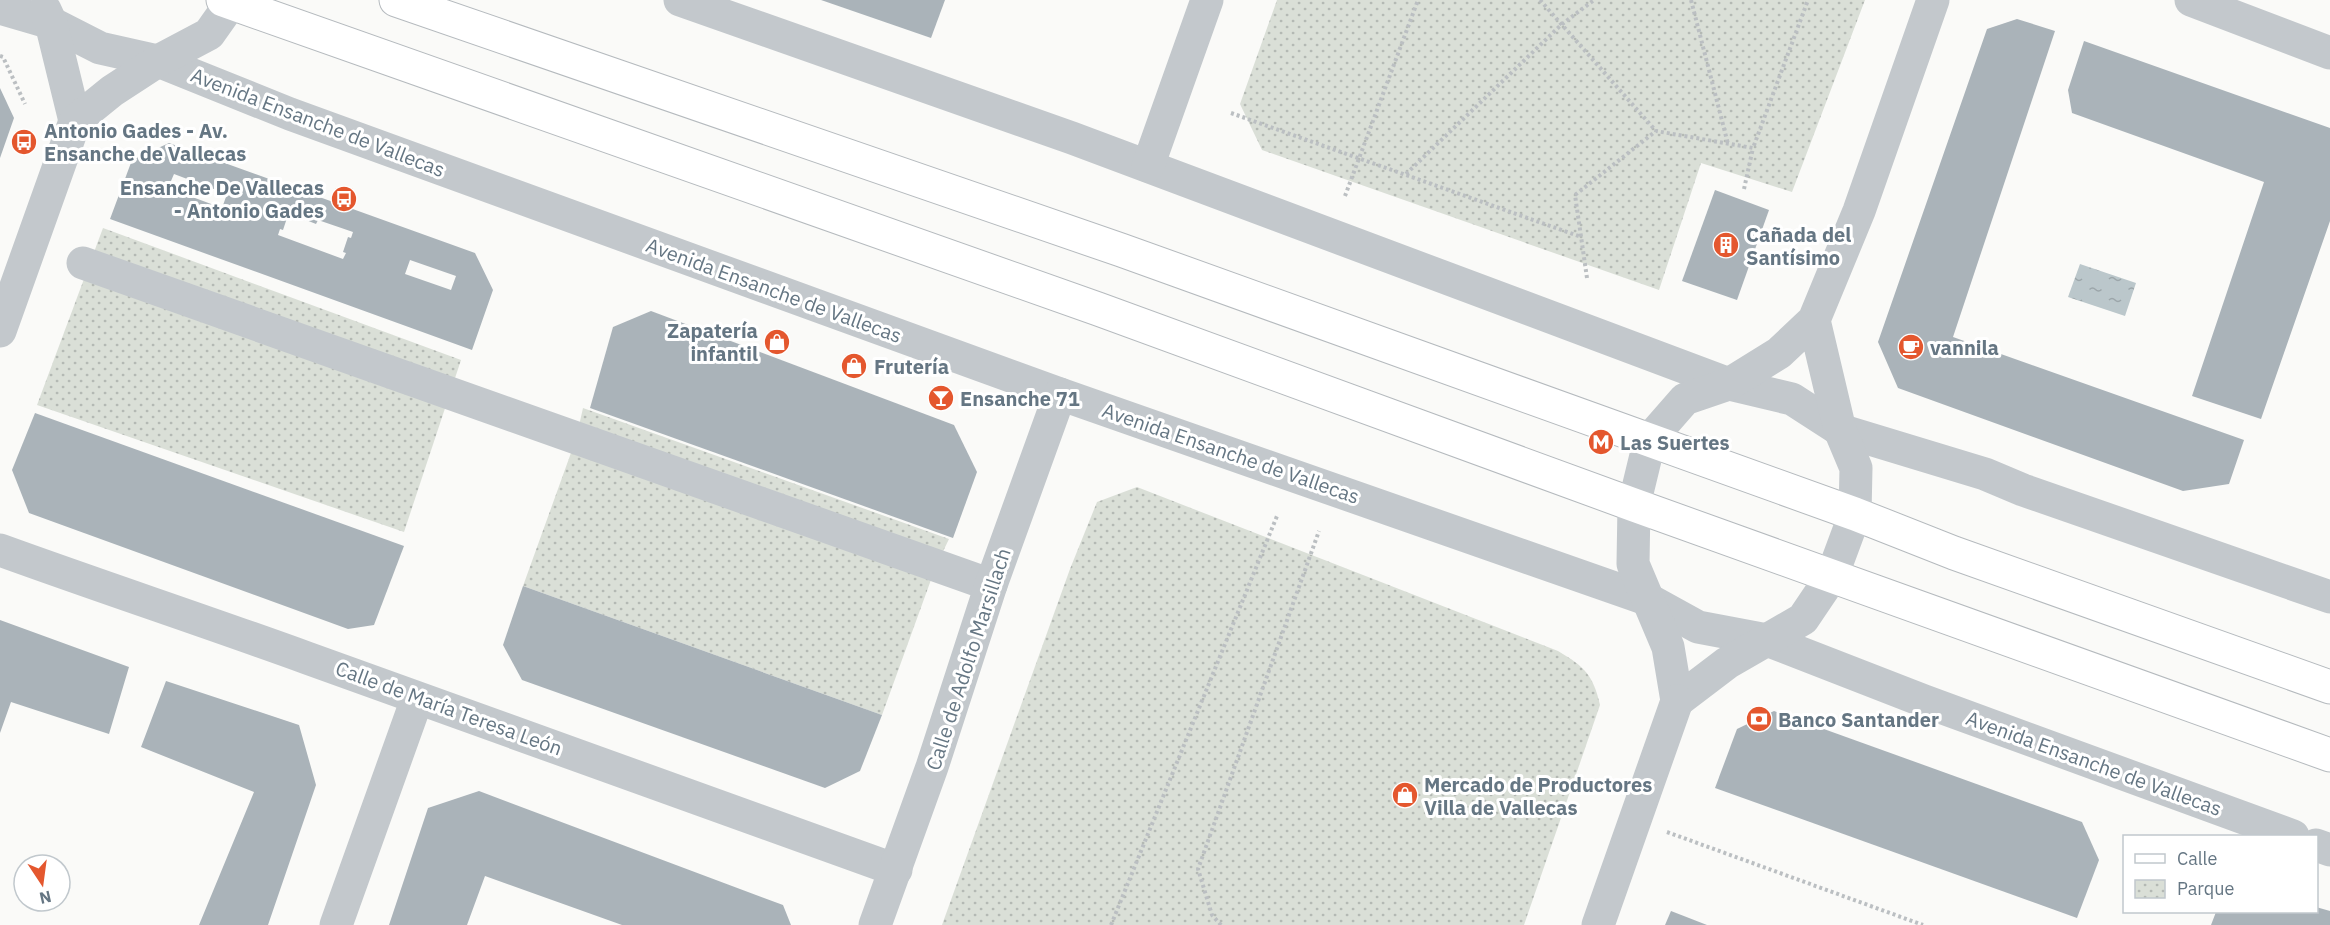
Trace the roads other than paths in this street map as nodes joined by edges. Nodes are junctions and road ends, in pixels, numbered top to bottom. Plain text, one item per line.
1 (396, 0) edge
2 (680, 0) edge
3 (1207, 0) edge
4 (1933, 0) edge
5 (2191, 0) edge
6 (229, 1) edge
7 (0, 8) edge
8 (45, 12) edge
9 (2330, 53) edge
10 (158, 61) junction
11 (75, 121) junction
12 (1148, 166) junction
13 (83, 263) dead end
14 (1814, 320) junction
15 (0, 330) edge
16 (1729, 384) junction
17 (1060, 394) junction
18 (1840, 430) junction
19 (1650, 439) junction
20 (1634, 505) junction
21 (1855, 514) junction
22 (0, 550) edge
23 (1832, 576) junction
24 (991, 585) junction
25 (2330, 597) edge
26 (1649, 600) junction
27 (1767, 640) junction
28 (2330, 687) edge
29 (417, 699) junction
30 (1677, 701) junction
31 (2330, 755) edge
32 (2288, 835) edge
33 (896, 870) junction
34 (336, 925) edge
35 (875, 925) edge
36 (1598, 925) edge

1 - 19 main road
2 - 12 street
3 - 12 street
4 - 14 street
5 - 9 street
6 - 10 street
6 - 20 main road
7 - 8 street, Avenida Ensanche de Vallecas
8 - 10 street, Avenida Ensanche de Vallecas
8 - 11 street
10 - 11 street
10 - 17 street, Avenida Ensanche de Vallecas
11 - 15 street
12 - 16 street
13 - 24 street
14 - 16 street
14 - 18 street
16 - 18 street
16 - 19 street
17 - 24 street, Calle de Adolfo Marsillach
17 - 26 street, Avenida Ensanche de Vallecas
18 - 21 street
18 - 25 street
19 - 20 street
19 - 21 main road
20 - 23 main road
20 - 26 street
21 - 23 street
21 - 28 main road
22 - 29 street, Calle de María Teresa León
23 - 27 street
23 - 31 main road
24 - 33 street, Calle de Adolfo Marsillach
26 - 27 street, Avenida Ensanche de Vallecas
26 - 30 street
27 - 30 street
27 - 32 street, Avenida Ensanche de Vallecas
29 - 33 street, Calle de María Teresa León
29 - 34 street
30 - 36 street
33 - 35 street, Calle de Adolfo Marsillach

